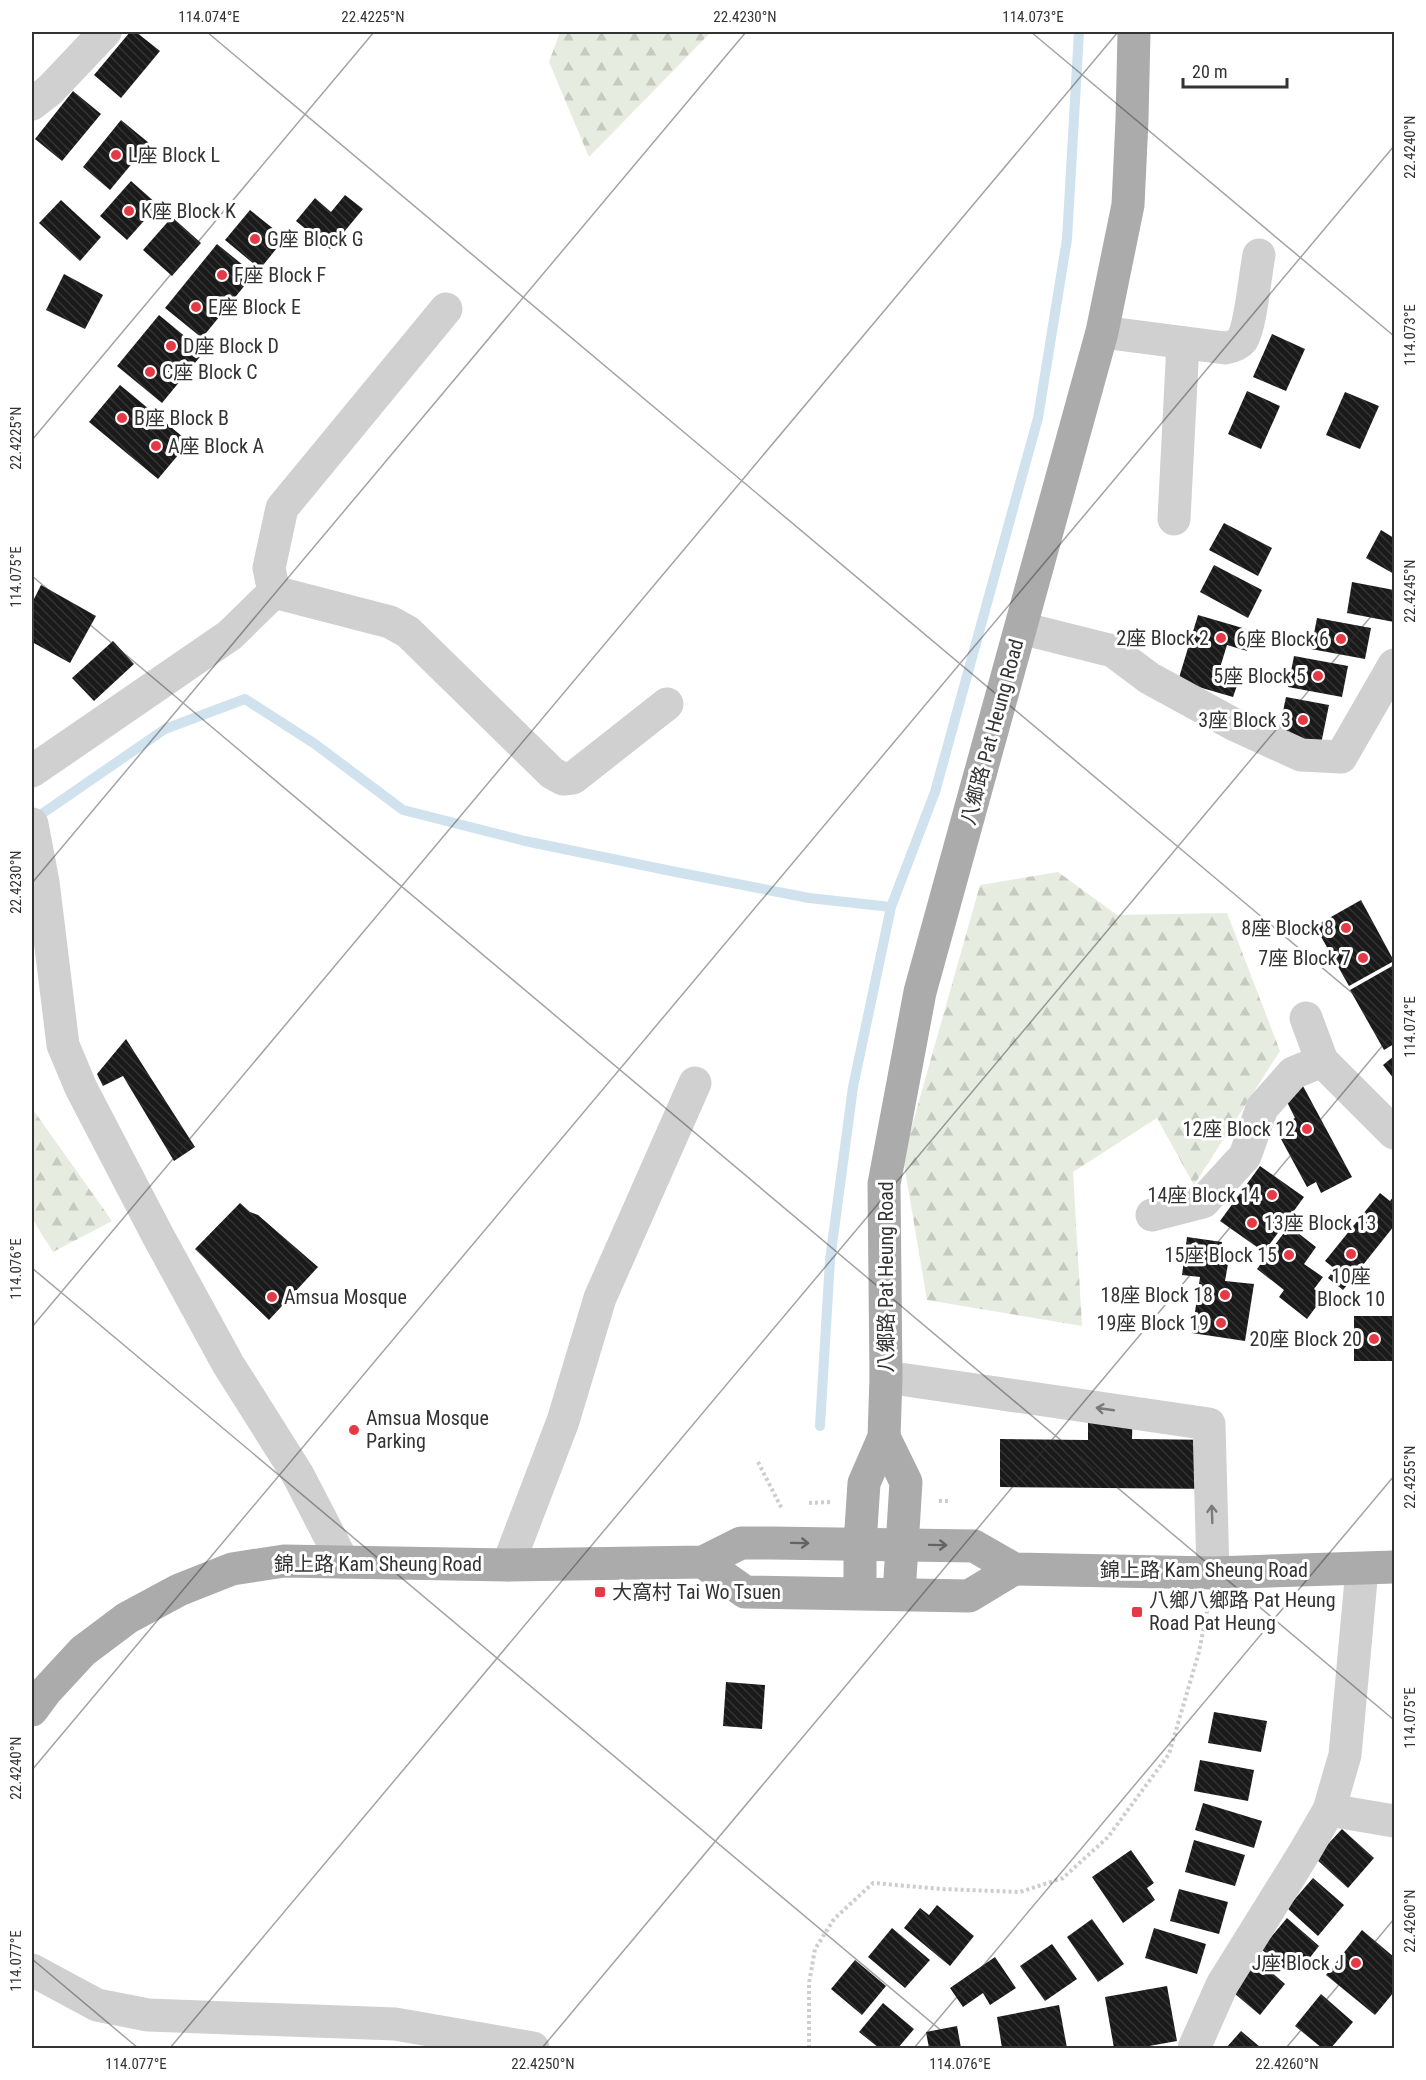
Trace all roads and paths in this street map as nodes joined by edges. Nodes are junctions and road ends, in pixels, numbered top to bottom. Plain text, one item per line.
1 (105, 32) edge
2 (1134, 32) edge
3 (32, 104) edge
4 (1258, 255) dead end
5 (446, 309) dead end
6 (1102, 333) junction
7 (1184, 343) junction
8 (1174, 519) dead end
9 (274, 592) junction
10 (1021, 628) junction
11 (1395, 665) edge
12 (667, 704) dead end
13 (32, 771) edge
14 (32, 824) edge
15 (1306, 1018) dead end
16 (1322, 1061) junction
17 (695, 1083) dead end
18 (1395, 1133) edge
19 (1152, 1215) dead end
20 (886, 1377) junction
21 (884, 1437) junction
22 (758, 1462) dead end
23 (832, 1502) dead end
24 (809, 1503) dead end
25 (786, 1515) dead end
26 (860, 1544) junction
27 (902, 1545) junction
28 (343, 1562) junction
29 (703, 1562) junction
30 (508, 1564) junction
31 (1395, 1567) edge
32 (1014, 1569) junction
33 (1362, 1569) junction
34 (1214, 1572) junction
35 (860, 1593) junction
36 (899, 1594) junction
37 (32, 1710) edge
38 (1329, 1809) junction
39 (1395, 1821) edge
40 (32, 1970) edge
41 (533, 2049) edge
42 (809, 2049) edge
43 (1194, 2049) edge

1 - 3 street
2 - 6 main road, 八鄉路 Pat Heung Road
4 - 7 street
5 - 9 street
6 - 7 street
6 - 10 main road, 八鄉路 Pat Heung Road
7 - 8 street
9 - 12 street
9 - 13 street
10 - 11 street
10 - 20 main road, 八鄉路 Pat Heung Road
14 - 28 street
15 - 16 street
16 - 18 street
16 - 19 street
17 - 30 street
20 - 21 main road, 八鄉路 Pat Heung Road
34 -> 20 street
21 - 26 main road, 八鄉路 Pat Heung Road
21 - 27 main road, 八鄉路 Pat Heung Road
22 - 25 path
23 - 24 path
26 - 27 main road, 錦上路 Kam Sheung Road
29 -> 26 main road, 錦上路 Kam Sheung Road
26 - 35 main road, 八鄉路 Pat Heung Road
27 -> 32 main road, 錦上路 Kam Sheung Road
27 - 36 main road, 八鄉路 Pat Heung Road
28 - 30 main road, 錦上路 Kam Sheung Road
28 - 37 main road, 錦上路 Kam Sheung Road
29 - 30 main road, 錦上路 Kam Sheung Road
29 - 35 main road
31 - 33 main road, 錦上路 Kam Sheung Road
32 - 34 main road, 錦上路 Kam Sheung Road
32 - 36 main road
33 - 34 main road, 錦上路 Kam Sheung Road
33 - 38 street
34 - 42 path
35 - 36 main road
38 - 39 street
38 - 43 street
40 - 41 street

